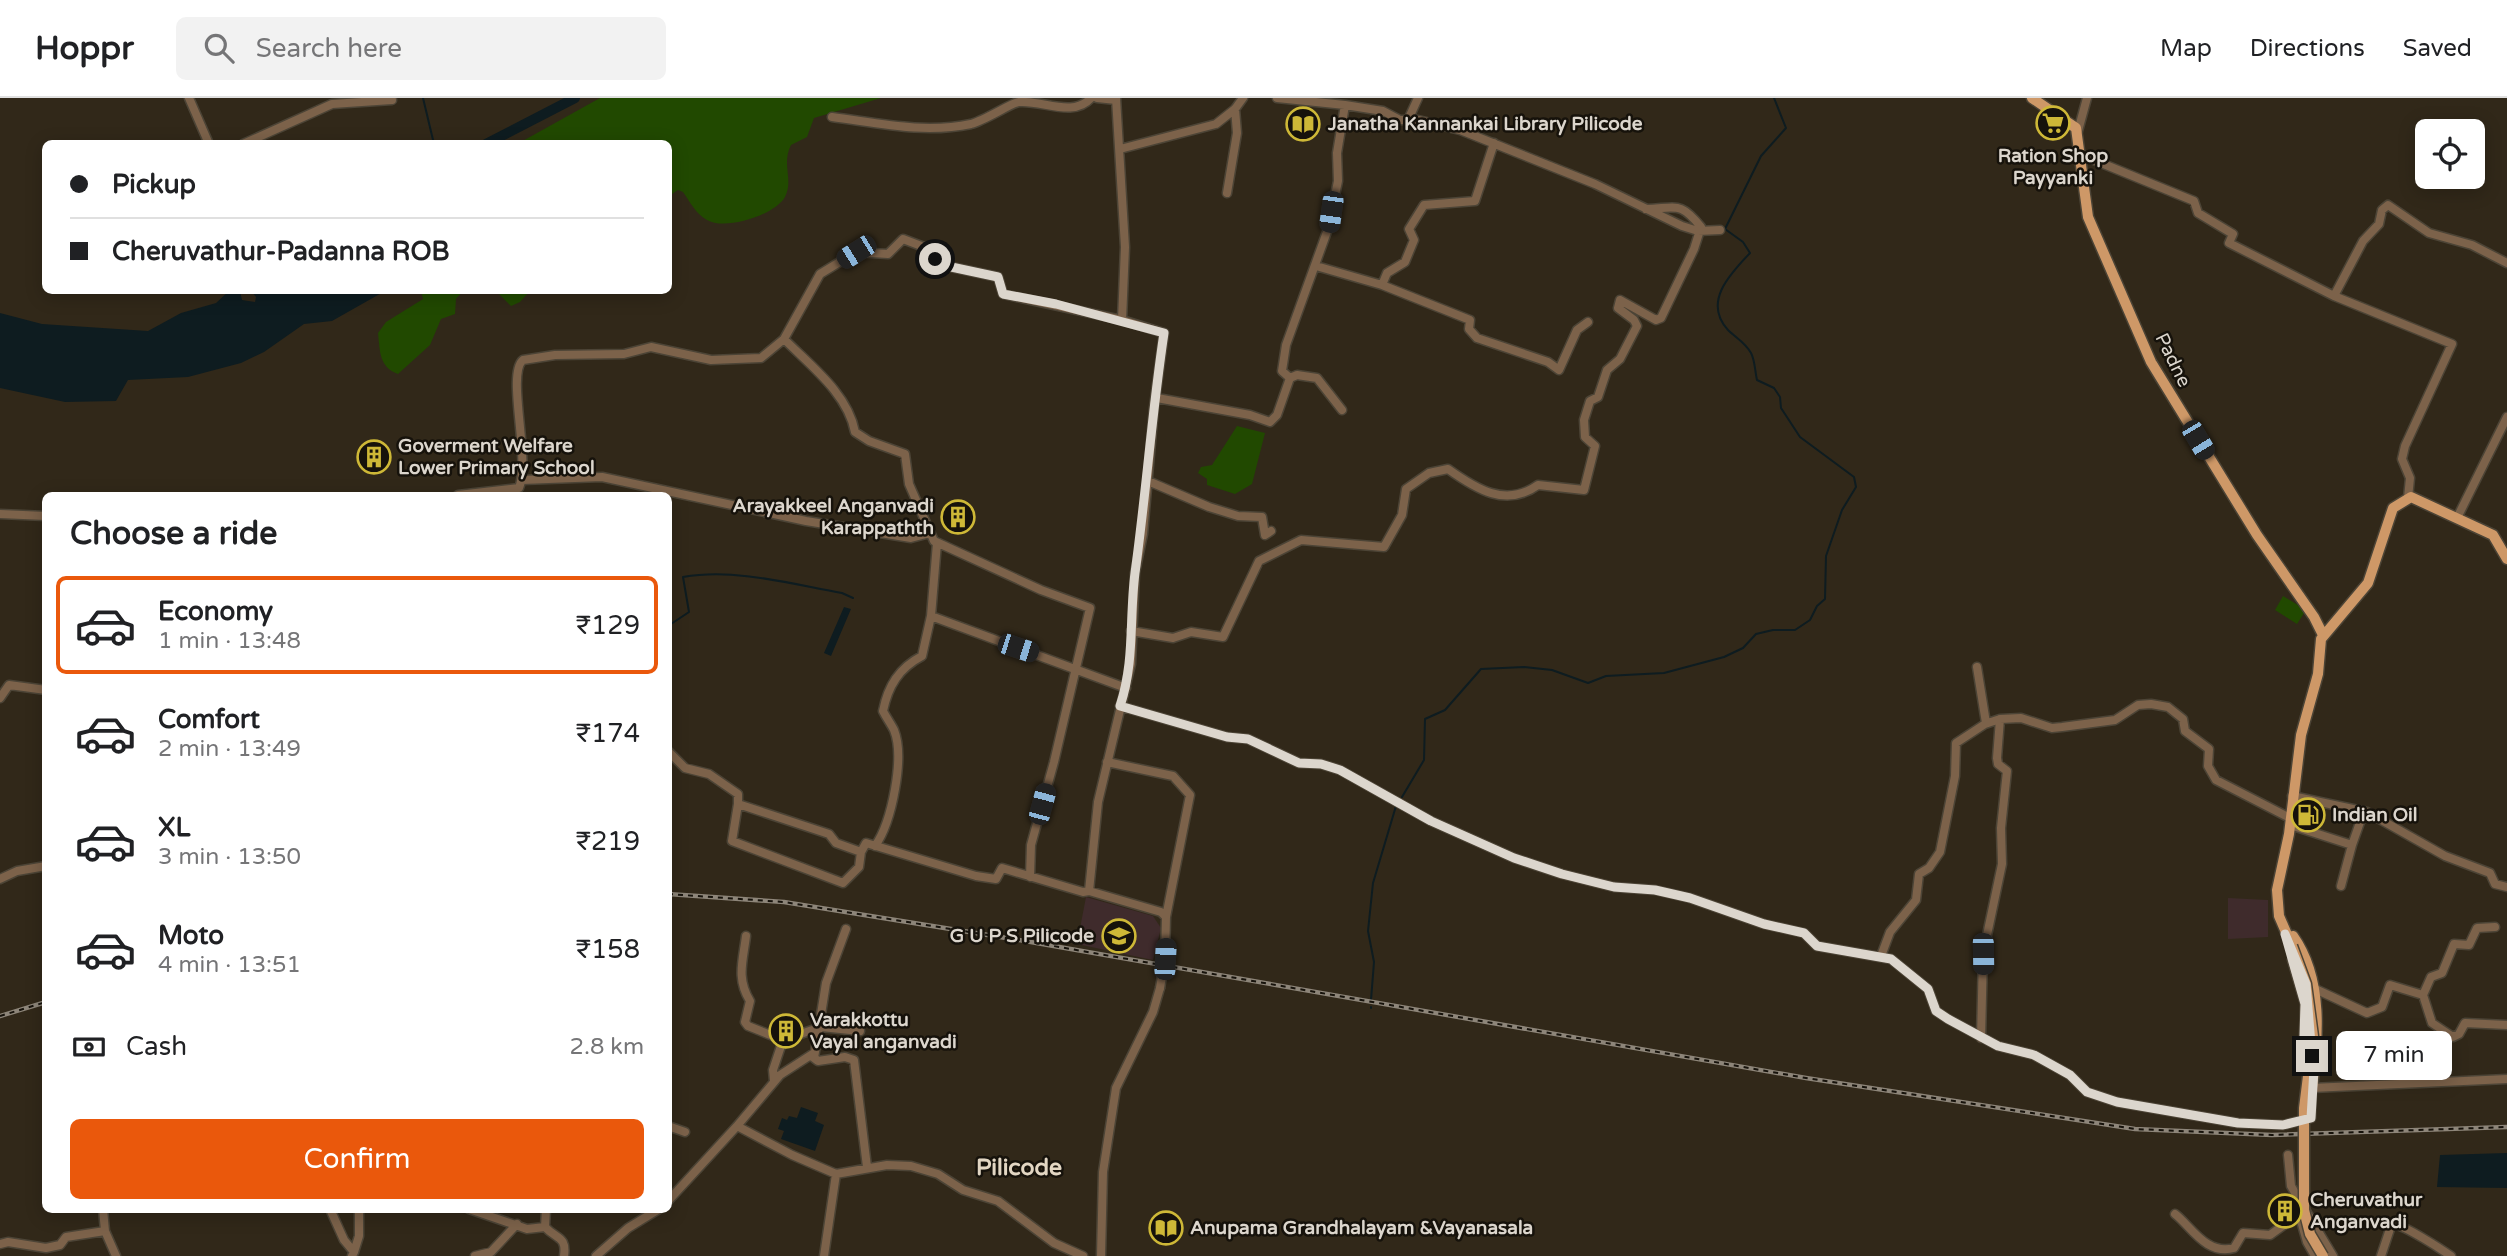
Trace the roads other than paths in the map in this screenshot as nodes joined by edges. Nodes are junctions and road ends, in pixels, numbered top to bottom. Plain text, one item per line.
1 (189, 98) edge
2 (1091, 98) edge
3 (1097, 98) edge
4 (1243, 98) edge
5 (1278, 98) edge
6 (1418, 98) edge
7 (2032, 98) edge
8 (2087, 98) edge
9 (1116, 99) edge
10 (392, 100) edge
11 (1345, 105) junction
12 (1235, 109) junction
13 (832, 117) dead end
14 (1408, 120) junction
15 (2078, 131) junction
16 (207, 140) edge
17 (252, 140) edge
18 (1494, 142) junction
19 (1120, 149) junction
20 (2079, 154) junction
21 (1227, 193) dead end
22 (1646, 209) junction
23 (1699, 230) junction
24 (1720, 230) dead end
25 (2507, 263) edge
26 (1315, 267) junction
27 (1382, 285) junction
28 (2334, 296) junction
29 (1122, 320) junction
30 (1588, 322) dead end
31 (784, 339) junction
32 (1290, 378) junction
33 (1157, 398) junction
34 (1342, 410) dead end
35 (2507, 417) edge
36 (1148, 481) junction
37 (520, 488) edge
38 (485, 492) edge
39 (672, 492) edge
40 (672, 492) edge
41 (2408, 498) junction
42 (0, 514) edge
43 (42, 516) edge
44 (2457, 518) junction
45 (1271, 531) dead end
46 (930, 533) junction
47 (937, 543) junction
48 (2507, 559) edge
49 (931, 616) junction
50 (1131, 631) junction
51 (2323, 635) junction
52 (1977, 667) dead end
53 (1076, 670) junction
54 (1126, 688) junction
55 (42, 689) edge
56 (0, 698) edge
57 (1120, 706) junction
58 (2000, 719) junction
59 (1986, 723) junction
60 (672, 755) edge
61 (1107, 762) junction
62 (2292, 796) junction
63 (738, 804) junction
64 (2364, 811) junction
65 (2290, 822) junction
66 (2352, 845) junction
67 (874, 846) junction
68 (862, 852) junction
69 (42, 867) edge
70 (1030, 877) junction
71 (0, 878) edge
72 (2341, 886) dead end
73 (2507, 887) edge
74 (1089, 891) junction
75 (1166, 916) junction
76 (2278, 916) junction
77 (2496, 927) dead end
78 (846, 929) dead end
79 (2285, 934) junction
80 (746, 936) dead end
81 (1881, 956) junction
82 (2312, 988) junction
83 (2423, 995) junction
84 (2507, 1025) edge
85 (821, 1027) junction
86 (860, 1031) dead end
87 (1981, 1038) junction
88 (783, 1040) junction
89 (814, 1053) junction
90 (2314, 1069) junction
91 (2507, 1079) edge
92 (774, 1081) junction
93 (2312, 1088) junction
94 (737, 1126) junction
95 (672, 1127) edge
96 (685, 1132) dead end
97 (2288, 1155) dead end
98 (867, 1167) junction
99 (836, 1174) junction
100 (672, 1197) edge
101 (2297, 1197) junction
102 (103, 1213) edge
103 (332, 1213) edge
104 (359, 1213) edge
105 (483, 1213) edge
106 (546, 1213) edge
107 (652, 1213) edge
108 (2175, 1214) dead end
109 (2299, 1214) junction
110 (517, 1224) junction
111 (545, 1227) junction
112 (105, 1231) junction
113 (0, 1244) edge
114 (353, 1254) edge
115 (116, 1256) edge
116 (475, 1256) edge
117 (564, 1256) edge
118 (596, 1256) edge
119 (824, 1256) edge
120 (1083, 1256) edge
121 (1101, 1256) edge
122 (2315, 1256) edge
123 (2323, 1256) edge
124 (2333, 1256) edge
125 (2381, 1256) edge
126 (2451, 1256) edge

1 - 16 street
2 - 13 street
3 - 9 street
4 - 12 street
5 - 11 street
6 - 14 street
7 - 15 main road
8 - 15 street
9 - 19 street
10 - 17 street
11 - 14 street
11 - 26 street
12 - 19 street
12 - 21 street
14 - 18 street
15 - 20 main road, Padne
18 - 22 street
18 - 27 street
19 - 29 street
20 - 28 street
20 - 51 main road, Padne
22 - 23 street
22 - 23 street
23 - 24 street
23 - 50 street
25 - 28 street
26 - 27 street
26 - 32 street
27 - 30 street
28 - 41 street
29 - 31 street
29 - 33 street
31 - 37 street
31 - 46 street
32 - 33 street
32 - 34 street
33 - 36 street
35 - 44 street
36 - 45 street
36 - 50 street
37 - 38 street
37 - 39 street
40 - 46 street
41 - 44 main road
41 - 51 main road
42 - 43 street
44 - 48 main road
46 - 47 street
47 - 49 street
47 - 53 street
49 - 53 street
49 - 67 street
50 - 54 street
51 - 62 main road
52 - 59 street
53 - 54 street
53 - 70 street
54 - 57 street
55 - 56 street
57 - 61 street
57 - 81 street
58 - 59 street
58 - 65 street
58 - 87 street
59 - 81 street
60 - 63 street
61 - 74 street
61 - 75 street
62 - 64 street
62 - 65 main road
63 - 68 street
63 - 68 street
64 - 66 street
64 - 73 street
65 - 66 street
65 - 76 main road
66 - 72 street
67 - 68 street
67 - 70 street
69 - 71 street
70 - 74 street
74 - 75 street
75 - 121 street, bridge
76 - 79 main road
76 - 82 main road
77 - 83 street
78 - 85 street
79 - 90 street
79 - 123 main road, bridge
80 - 88 street
81 - 87 street
82 - 83 street
82 - 90 main road
83 - 84 street
85 - 86 street
85 - 88 street
85 - 89 street
87 - 93 street
88 - 92 street
89 - 92 street
89 - 98 street
90 - 93 main road
91 - 93 street
92 - 94 street
94 - 99 street
94 - 100 street
95 - 96 street
97 - 101 street
98 - 99 street
98 - 120 street
99 - 119 street
101 - 109 street
101 - 124 street
102 - 112 street
103 - 114 street
104 - 114 street
105 - 110 street
106 - 111 street
107 - 118 street
108 - 109 street
109 - 122 street
110 - 111 street
110 - 116 street
111 - 117 street
112 - 113 street
112 - 115 street
125 - 126 street

